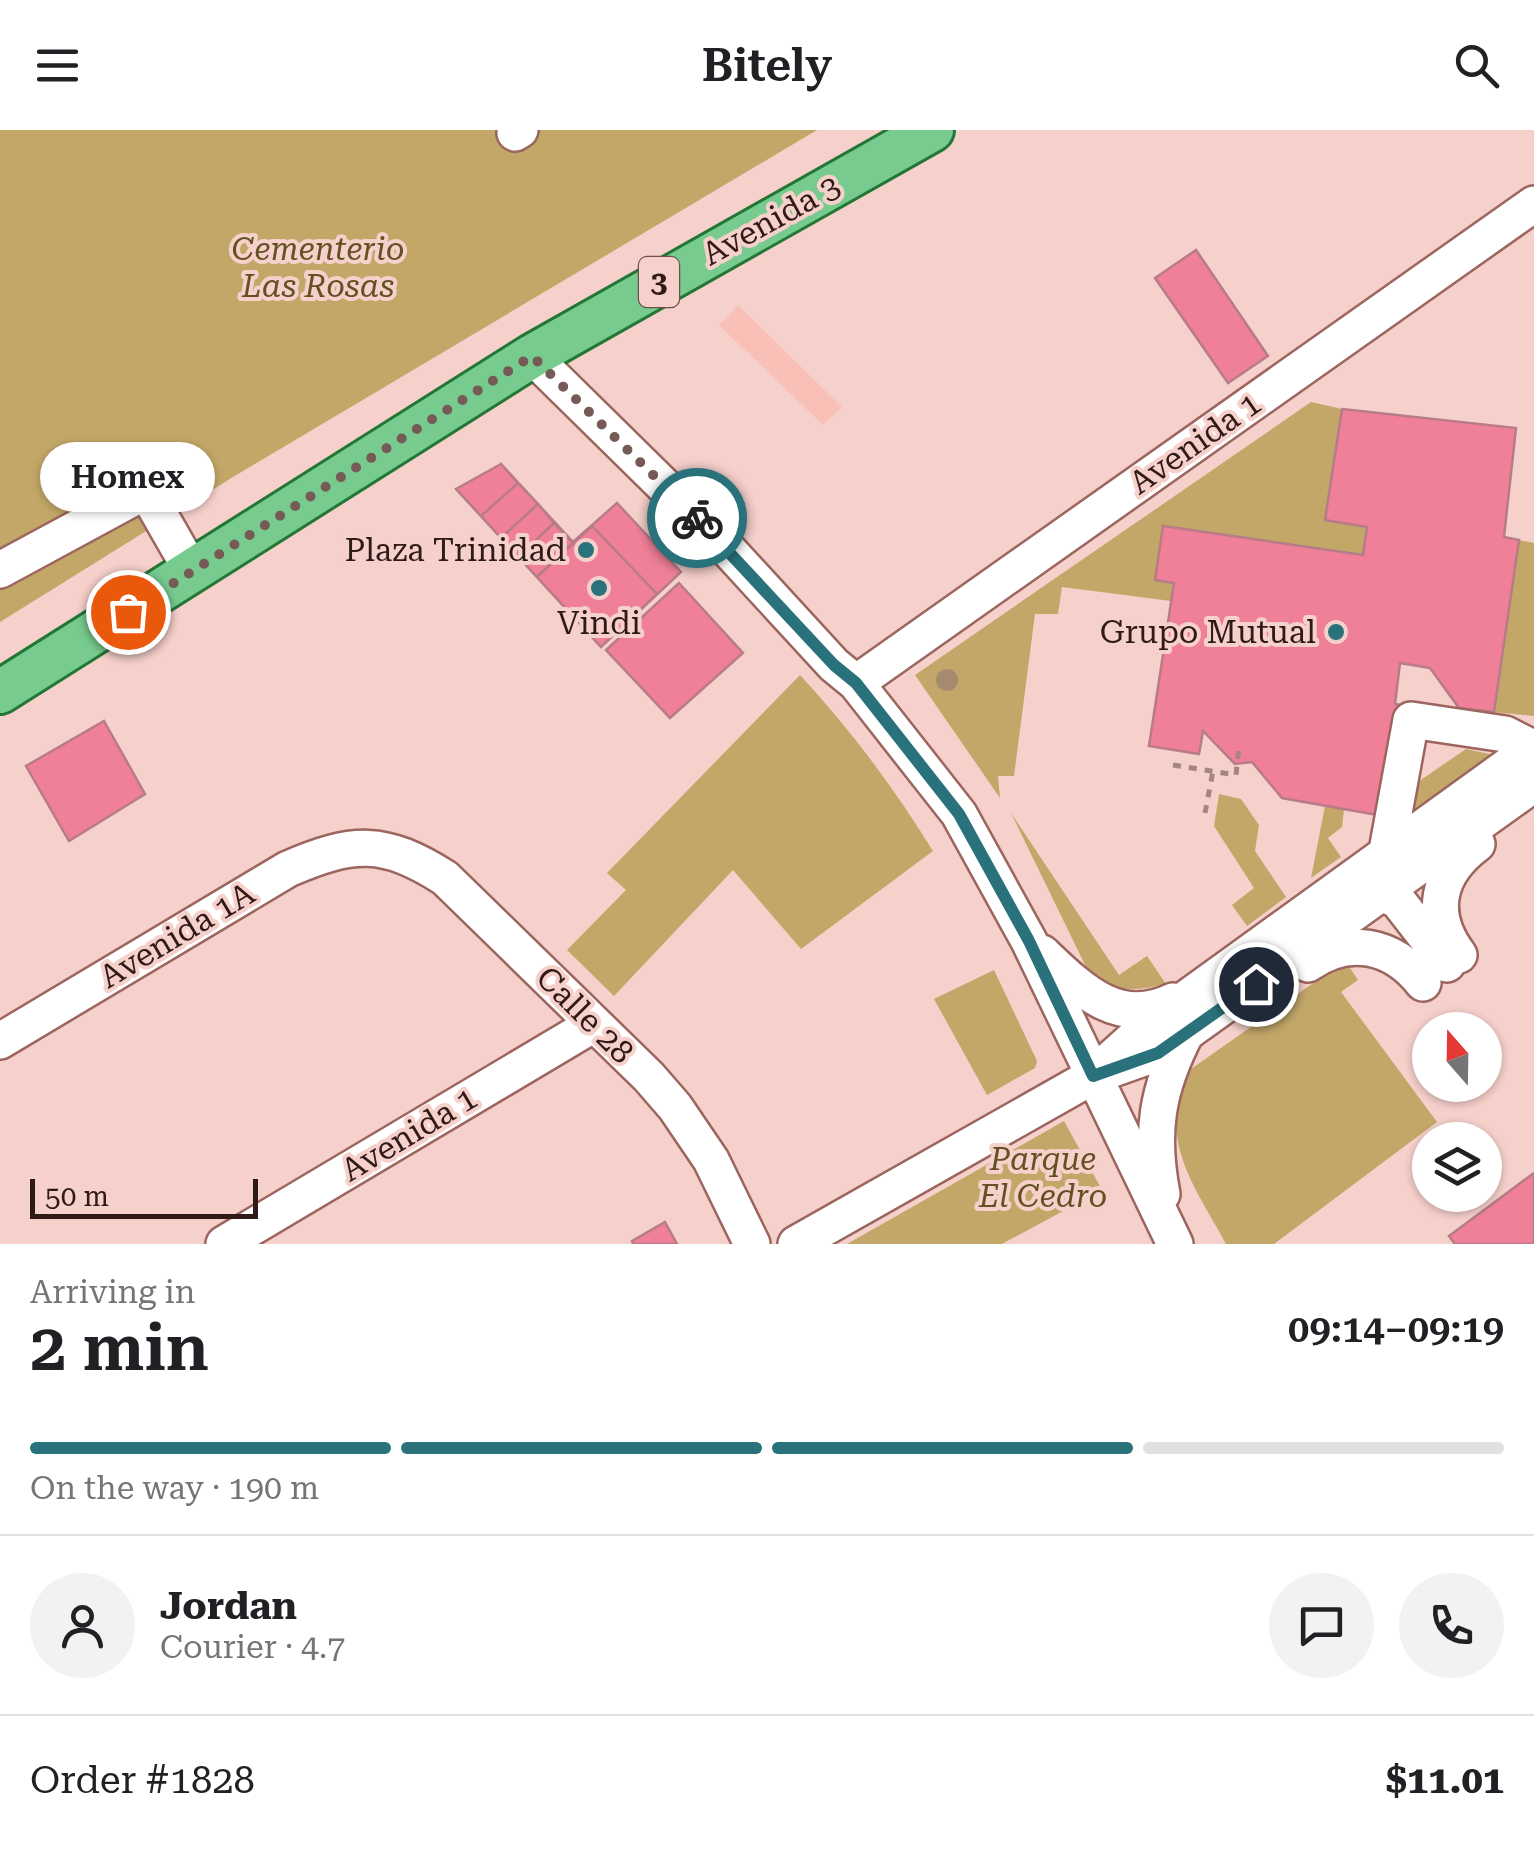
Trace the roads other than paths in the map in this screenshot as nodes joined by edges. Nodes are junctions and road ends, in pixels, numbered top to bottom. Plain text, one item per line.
1 (932, 130) edge
2 (1534, 204) edge
3 (532, 356) junction
4 (0, 570) edge
5 (192, 573) junction
6 (856, 683) junction
7 (0, 692) edge
8 (1534, 747) edge
9 (1534, 784) edge
10 (1534, 798) edge
11 (1456, 802) junction
12 (1460, 838) junction
13 (361, 848) joint
14 (1387, 851) junction
15 (1383, 894) junction
16 (1029, 941) junction
17 (1441, 969) junction
18 (1215, 995) junction
19 (594, 1024) junction
20 (1186, 1033) junction
21 (0, 1041) edge
22 (1132, 1062) junction
23 (1093, 1076) junction
24 (1112, 1115) junction
25 (1172, 1239) edge
26 (224, 1244) edge
27 (752, 1244) edge
28 (796, 1244) edge

1 - 3 main road, Avenida 3 / 3
2 - 6 street, Avenida 1
3 - 5 main road, Avenida 3 / 3
3 - 6 street
4 - 5 street
5 - 7 main road, Avenida 3 / 3
6 - 16 street
8 - 11 street
8 - 12 street
8 - 14 street
9 - 12 street
10 - 17 street
11 - 14 street
11 - 15 street
12 - 15 street
13 - 19 street, Calle 28
13 - 21 street, Avenida 1A
14 - 18 street
15 - 17 street
15 - 18 street
15 - 22 street
16 - 18 street
16 - 23 street
17 - 18 street
18 - 20 street
18 - 23 street
19 - 26 street, Avenida 1
19 - 27 street, Calle 28
20 - 22 street
20 - 25 street
22 - 23 street
22 - 24 street
23 - 24 street
23 - 28 street
24 - 25 street

